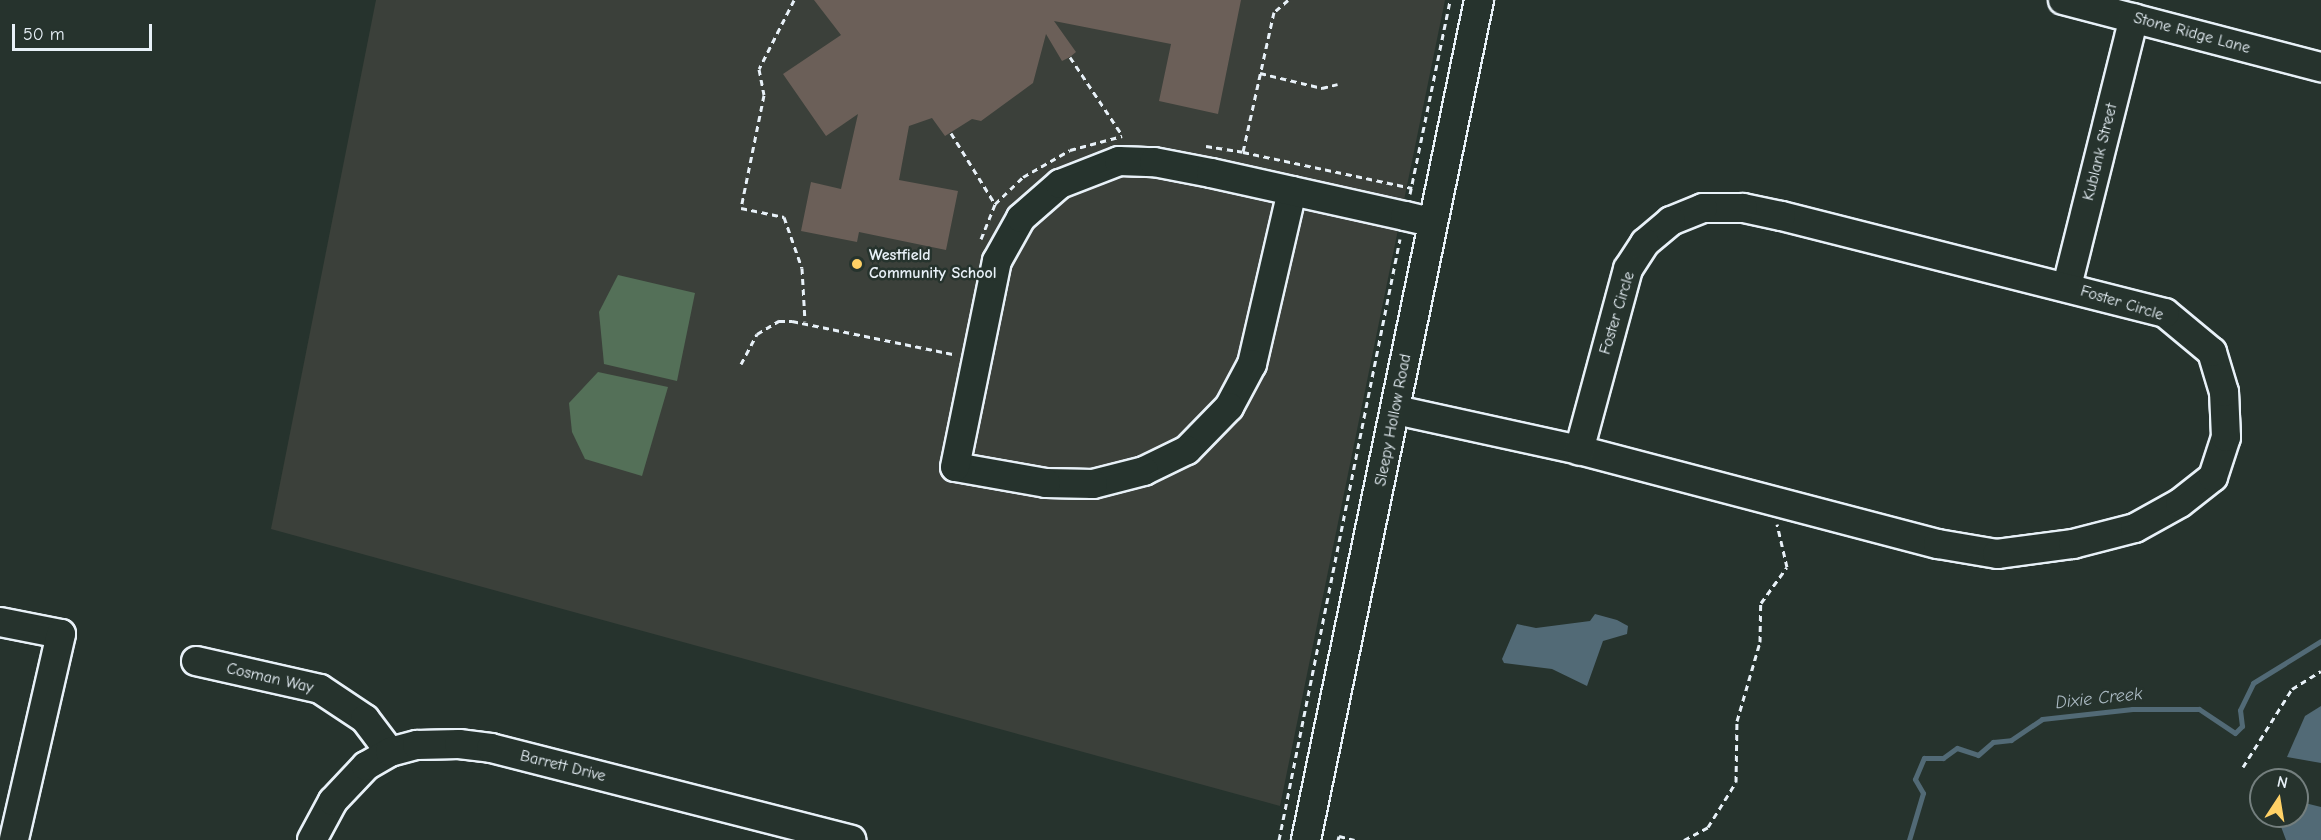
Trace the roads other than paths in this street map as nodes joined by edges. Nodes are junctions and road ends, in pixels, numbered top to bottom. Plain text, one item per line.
1 (1479, 0) edge
2 (2063, 0) edge
3 (2134, 18) junction
4 (2321, 67) edge
5 (1292, 191) junction
6 (1418, 219) junction
7 (2067, 286) junction
8 (1396, 410) junction
9 (1580, 450) junction
10 (0, 622) edge
11 (196, 661) dead end
12 (390, 752) junction
13 (14, 840) edge
14 (312, 840) edge
15 (851, 840) edge
16 (1306, 840) edge

1 - 6 street, Sleepy Hollow Road
2 - 3 street, Stone Ridge Lane
3 - 4 street, Stone Ridge Lane
3 - 7 street, Kublank Street
5 - 5 street
5 - 6 street
6 - 8 street, Sleepy Hollow Road
7 - 9 street, Foster Circle
7 - 9 street, Foster Circle
8 - 9 street, Foster Circle
8 - 16 street, Sleepy Hollow Road
10 - 13 street
11 - 12 street, Cosman Way
12 - 14 street, Barrett Drive
12 - 15 street, Barrett Drive

